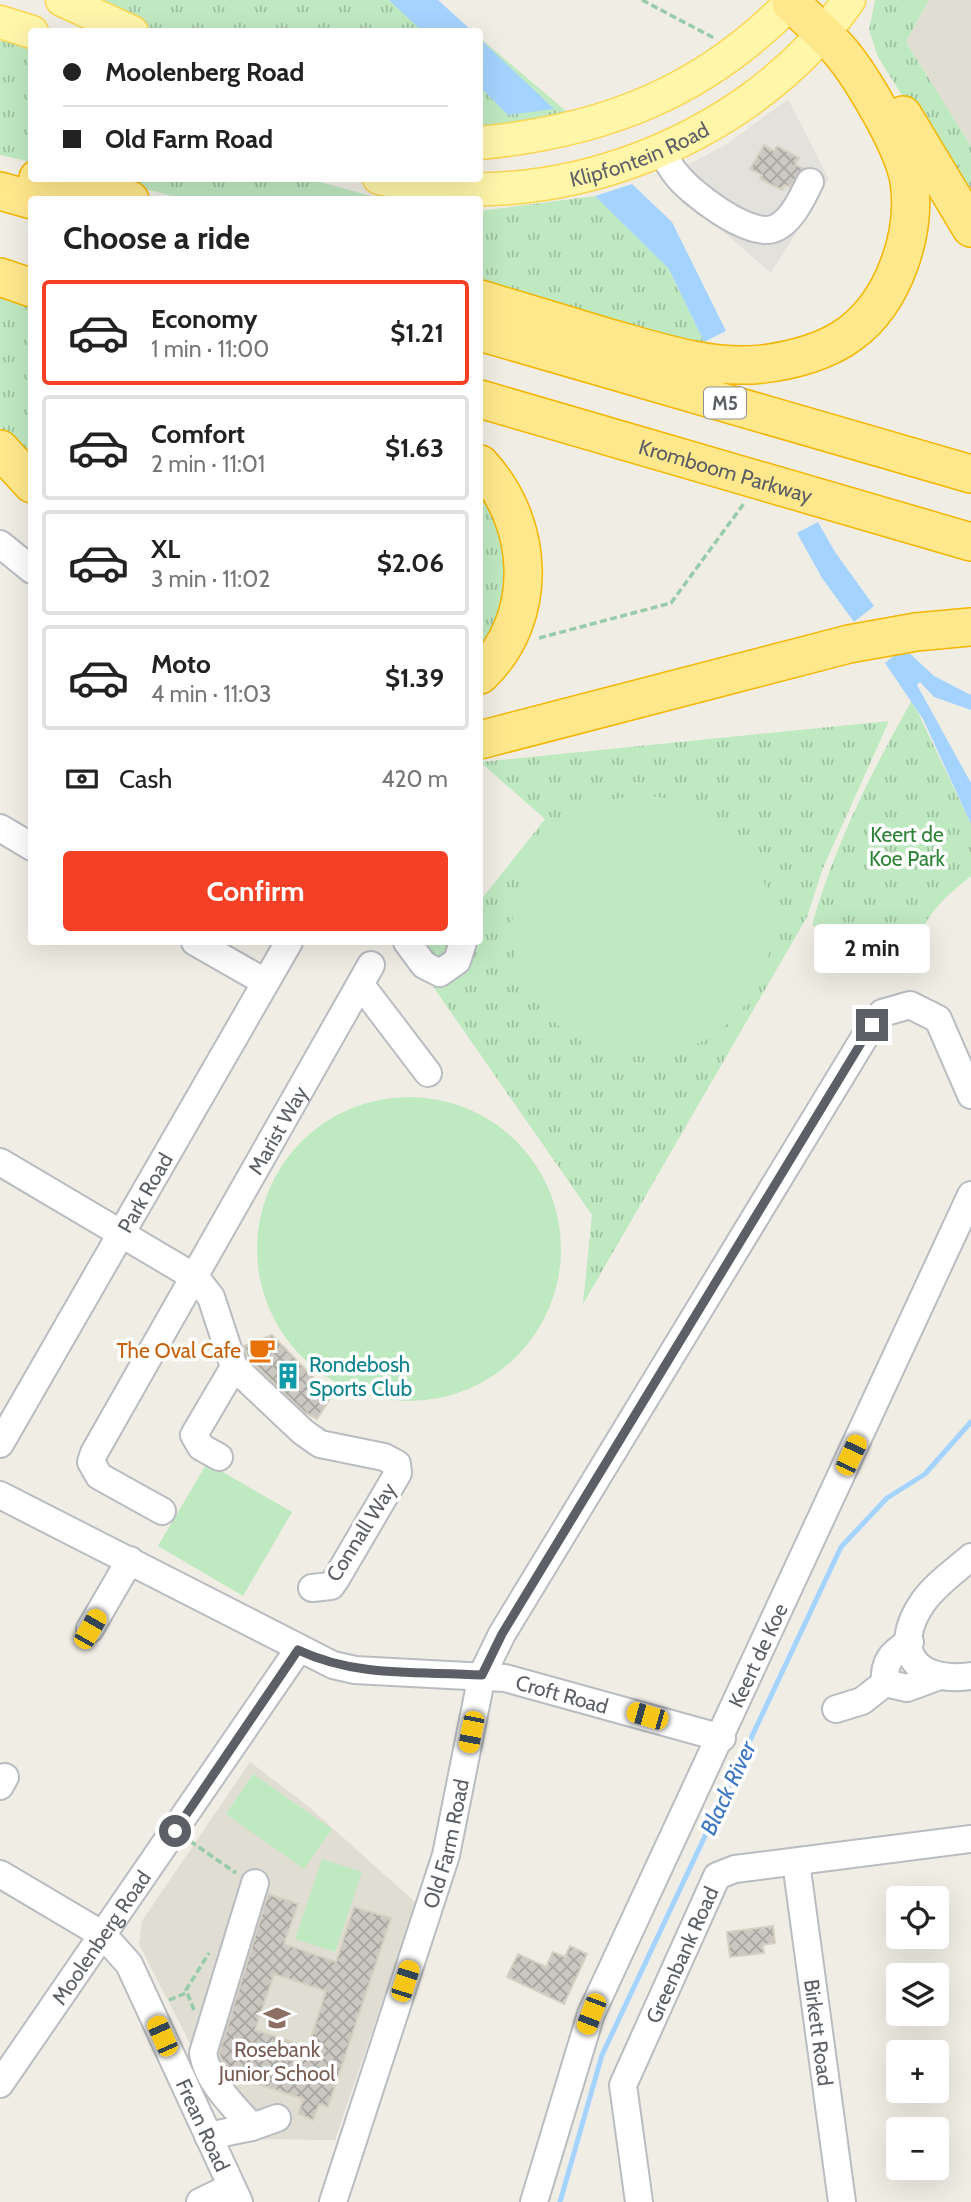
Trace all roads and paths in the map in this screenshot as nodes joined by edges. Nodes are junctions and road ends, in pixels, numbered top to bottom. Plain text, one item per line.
1 (62, 0) edge
2 (642, 0) edge
3 (818, 9) edge
4 (0, 22) edge
5 (123, 28) edge
6 (28, 31) edge
7 (717, 40) dead end
8 (483, 143) edge
9 (662, 151) junction
10 (406, 182) edge
11 (810, 182) dead end
12 (18, 184) edge
13 (102, 196) edge
14 (971, 228) edge
15 (0, 262) edge
16 (28, 270) edge
17 (0, 277) edge
18 (28, 287) edge
19 (483, 300) edge
20 (483, 333) edge
21 (483, 400) edge
22 (0, 449) edge
23 (483, 468) edge
24 (971, 474) edge
25 (757, 479) junction
26 (28, 480) edge
27 (0, 485) edge
28 (28, 509) edge
29 (971, 542) edge
30 (0, 544) edge
31 (28, 567) edge
32 (971, 627) edge
33 (505, 644) junction
34 (483, 671) edge
35 (483, 739) edge
36 (0, 828) edge
37 (28, 845) edge
38 (200, 945) edge
39 (287, 945) edge
40 (409, 945) edge
41 (462, 945) edge
42 (265, 982) junction
43 (428, 1073) dead end
44 (971, 1095) edge
45 (0, 1162) edge
46 (971, 1195) edge
47 (120, 1231) junction
48 (196, 1278) junction
49 (234, 1367) junction
50 (0, 1444) edge
51 (219, 1457) dead end
52 (0, 1495) edge
53 (162, 1511) dead end
54 (971, 1557) edge
55 (130, 1560) junction
56 (312, 1588) dead end
57 (90, 1629) dead end
58 (909, 1642) junction
59 (298, 1650) junction
60 (482, 1675) junction
61 (971, 1676) edge
62 (937, 1678) junction
63 (885, 1683) junction
64 (836, 1709) dead end
65 (722, 1738) junction
66 (175, 1831) junction
67 (971, 1839) edge
68 (796, 1862) junction
69 (0, 1874) edge
70 (255, 1885) joint
71 (103, 1935) junction
72 (212, 1948) dead end
73 (196, 2015) dead end
74 (0, 2084) edge
75 (277, 2118) dead end
76 (252, 2127) junction
77 (208, 2136) junction
78 (235, 2194) edge
79 (200, 2202) edge
80 (333, 2202) edge
81 (534, 2202) edge
82 (639, 2202) edge
83 (842, 2202) edge

1 - 5 main road
2 - 7 path
3 - 8 main road, Klipfontein Road
3 - 9 main road, Klipfontein Road
3 - 14 highway
3 - 19 highway
4 - 6 main road
9 - 10 main road, Klipfontein Road
9 - 11 street
12 - 13 highway
15 - 16 highway
17 - 18 highway
20 - 24 highway, M5
21 - 25 highway, Kromboom Parkway
22 - 26 highway
23 - 33 highway
25 - 29 highway, Kromboom Parkway
25 - 33 path
27 - 28 highway
30 - 31 street
32 - 35 highway
33 - 34 highway
36 - 37 street
38 - 42 street
39 - 42 street, Park Road
40 - 41 street
42 - 47 street, Park Road
43 - 48 street, Marist Way
44 - 60 street, Old Farm Road
45 - 47 street
46 - 65 street, Keert de Koe
47 - 48 street
47 - 50 street, Park Road
48 - 49 street, Connall Way
48 - 53 street, Marist Way
49 - 51 street
49 - 56 street, Connall Way
52 - 55 street, Croft Road
54 - 58 street
55 - 57 street
55 - 59 street, Croft Road
58 - 62 street
58 - 63 street
59 - 60 street, Croft Road
59 - 66 street, Moolenberg Road
60 - 65 street, Croft Road
60 - 80 street, Old Farm Road
61 - 62 street
62 - 63 street
63 - 64 street
65 - 81 street, Keert de Koe
66 - 70 path
66 - 71 street, Moolenberg Road
67 - 68 street, Greenbank Road
68 - 82 street, Greenbank Road
68 - 83 street, Birkett Road
69 - 71 street, Frean Road
70 - 76 street
71 - 74 street, Moolenberg Road
71 - 77 street, Frean Road
72 - 73 path
75 - 76 street
76 - 77 street
77 - 78 street, Frean Road
78 - 79 street

